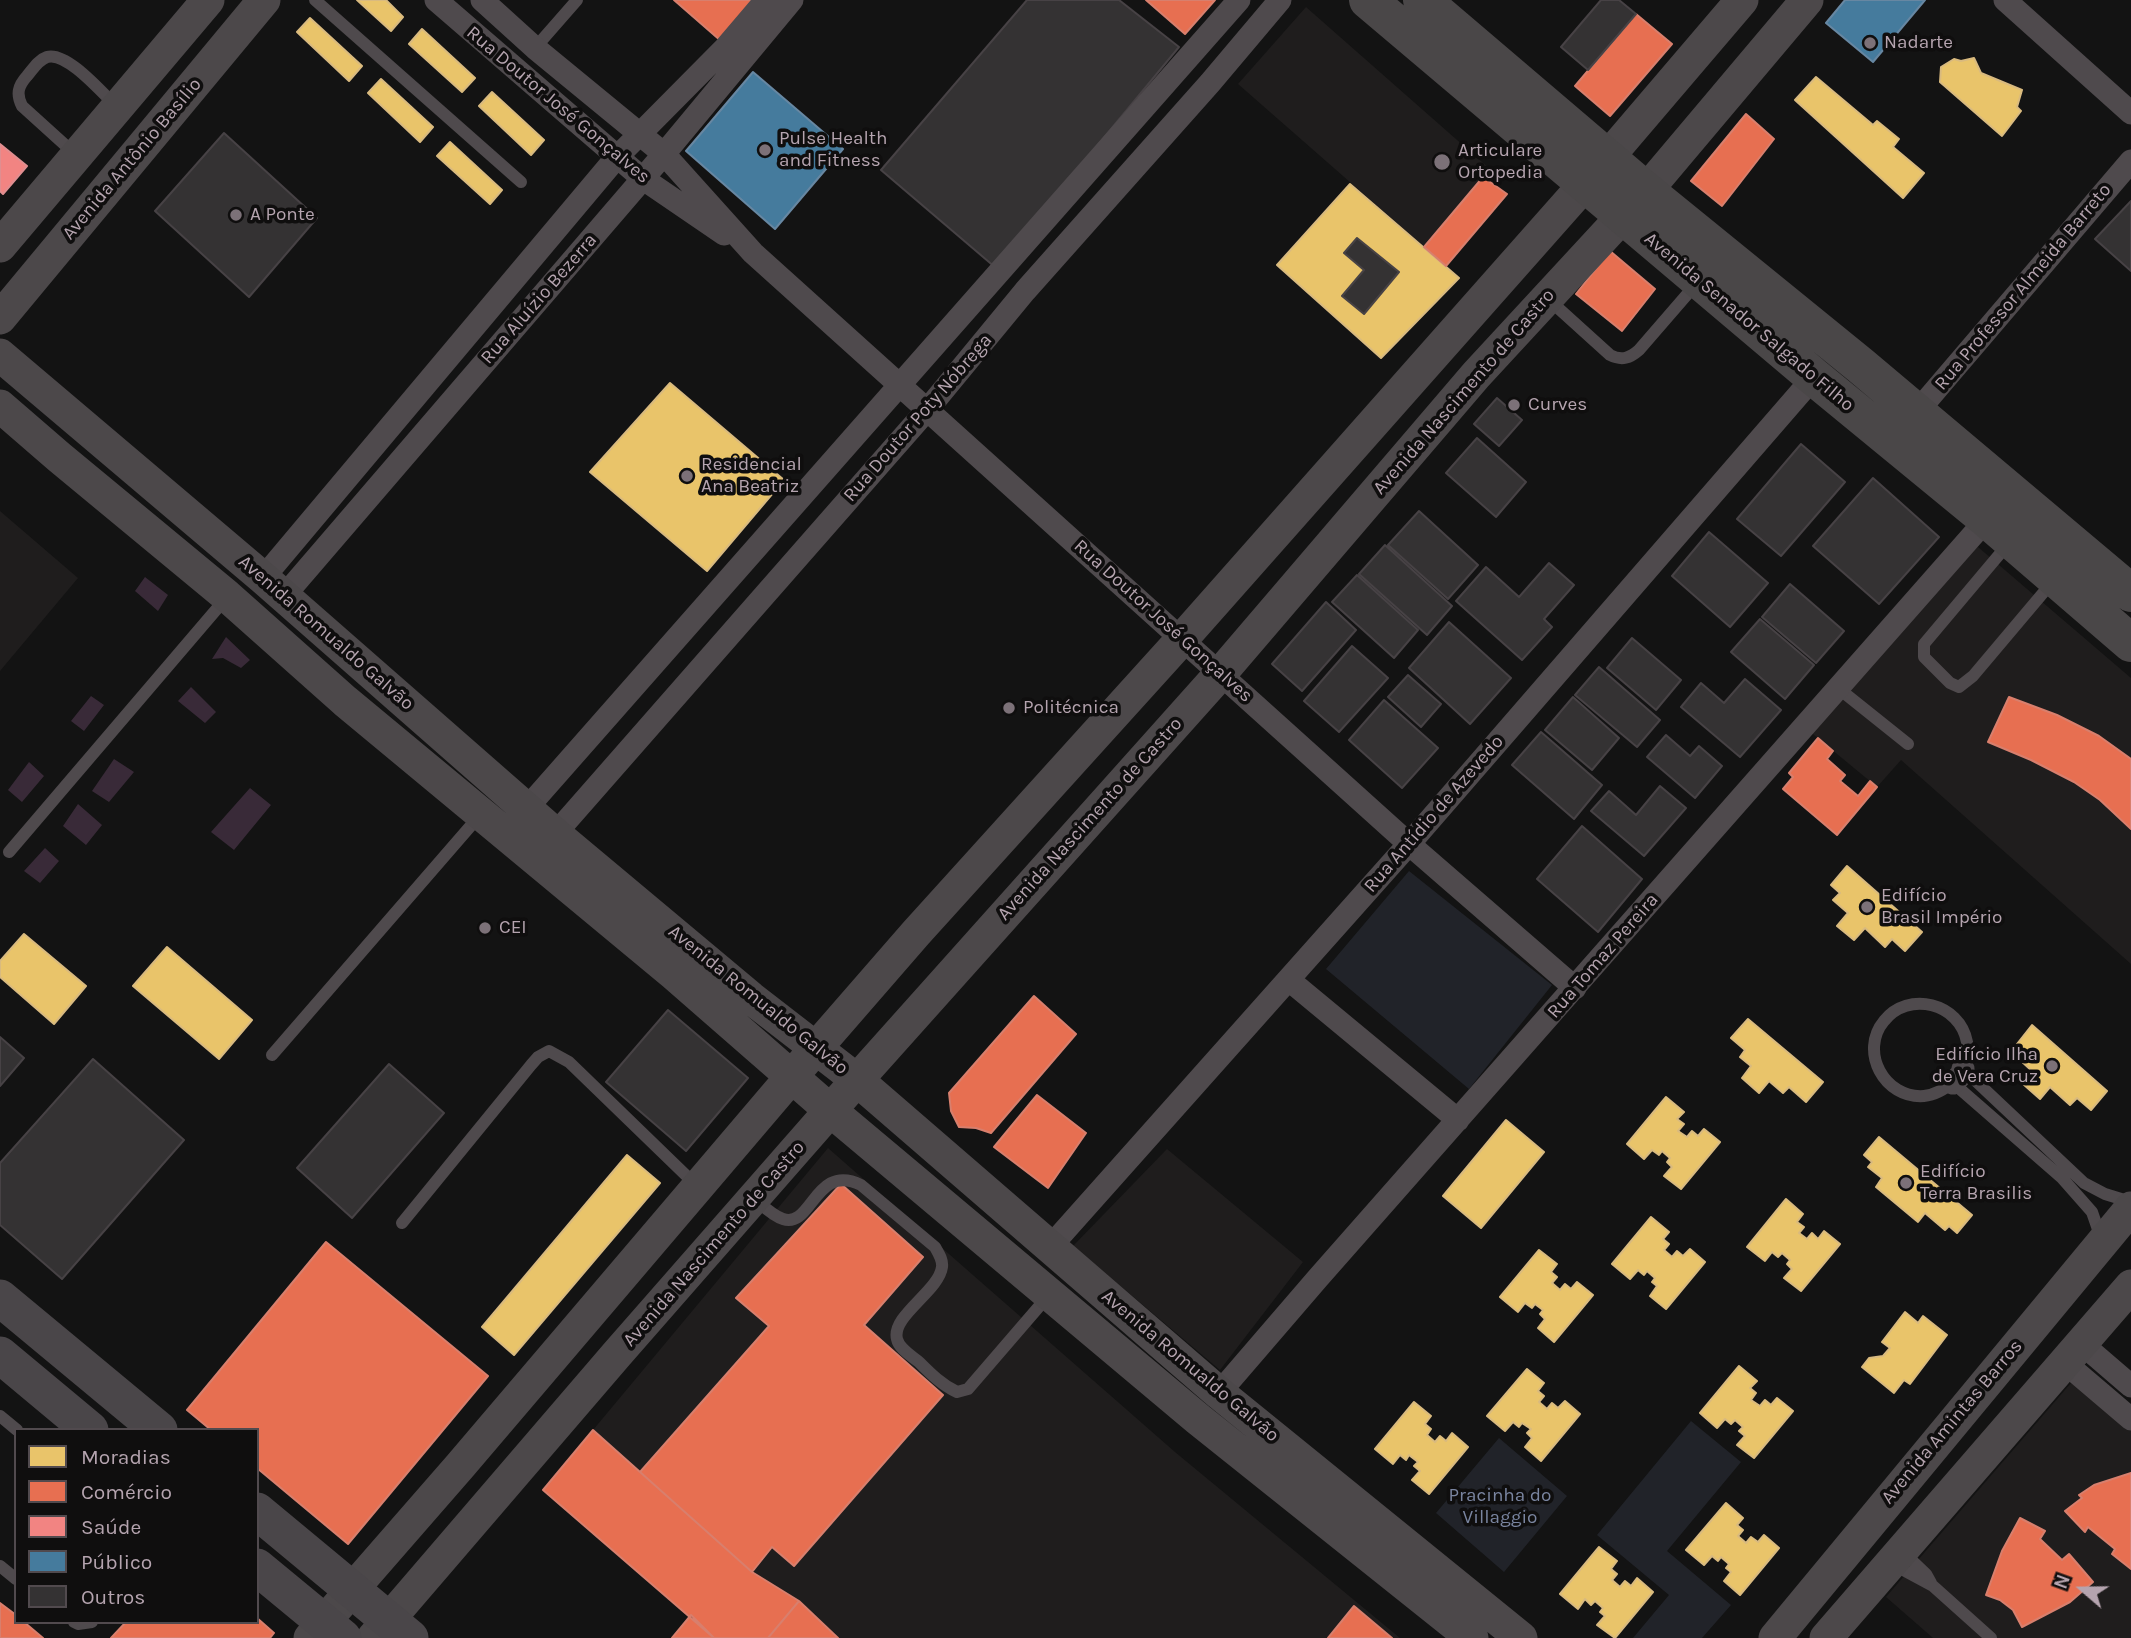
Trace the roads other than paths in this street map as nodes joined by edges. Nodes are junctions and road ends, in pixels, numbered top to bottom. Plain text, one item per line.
1 (208, 0) edge
2 (264, 0) edge
3 (315, 0) edge
4 (436, 0) edge
5 (482, 0) edge
6 (577, 0) edge
7 (792, 0) edge
8 (1240, 0) edge
9 (1280, 0) edge
10 (1368, 0) edge
11 (1424, 0) edge
12 (1742, 0) edge
13 (1807, 0) edge
14 (2005, 0) edge
15 (766, 10) edge
16 (535, 48) junction
17 (1188, 61) junction
18 (575, 81) junction
19 (1210, 83) junction
20 (555, 104) junction
21 (118, 108) junction
22 (2131, 113) edge
23 (639, 132) junction
24 (664, 154) junction
25 (135, 156) junction
26 (616, 158) junction
27 (75, 159) junction
28 (2131, 161) edge
29 (1596, 170) junction
30 (642, 178) junction
31 (521, 182) dead end
32 (1634, 203) junction
33 (0, 246) edge
34 (753, 253) junction
35 (1002, 269) junction
36 (1700, 280) junction
37 (1025, 291) junction
38 (1547, 298) junction
39 (0, 318) edge
40 (0, 355) edge
41 (1414, 375) junction
42 (1476, 375) junction
43 (1814, 377) junction
44 (900, 385) junction
45 (0, 406) edge
46 (927, 410) junction
47 (1916, 413) junction
48 (1999, 529) junction
49 (2056, 578) junction
50 (274, 587) junction
51 (2131, 593) edge
52 (228, 596) junction
53 (1183, 638) junction
54 (2131, 643) edge
55 (1221, 673) junction
56 (1838, 688) junction
57 (1908, 744) dead end
58 (527, 808) junction
59 (482, 814) junction
60 (555, 834) junction
61 (1409, 844) junction
62 (9, 852) dead end
63 (1289, 980) junction
64 (1575, 988) junction
65 (816, 1048) junction
66 (272, 1055) dead end
67 (791, 1076) junction
68 (1958, 1076) junction
69 (858, 1080) junction
70 (831, 1111) junction
71 (1458, 1121) junction
72 (698, 1187) junction
73 (754, 1199) junction
74 (2131, 1202) edge
75 (2131, 1208) edge
76 (402, 1223) dead end
77 (653, 1240) junction
78 (2102, 1242) junction
79 (1050, 1247) junction
80 (2131, 1286) edge
81 (1049, 1294) junction
82 (0, 1298) edge
83 (2072, 1352) junction
84 (617, 1354) junction
85 (0, 1355) edge
86 (2131, 1386) edge
87 (1219, 1393) junction
88 (0, 1416) edge
89 (563, 1417) junction
90 (2131, 1419) edge
91 (15, 1428) edge
92 (88, 1428) edge
93 (157, 1428) edge
94 (460, 1466) junction
95 (259, 1513) edge
96 (1896, 1557) junction
97 (0, 1566) edge
98 (259, 1569) edge
99 (14, 1577) edge
100 (352, 1590) junction
101 (391, 1632) edge
102 (326, 1633) edge
103 (1472, 1638) edge
104 (1521, 1638) edge
105 (1775, 1638) edge
106 (1826, 1638) edge
107 (1991, 1638) edge

1 - 21 main road
2 - 25 main road, Avenida Antônio Basílio
3 - 31 lane
4 - 20 street, Rua Doutor José Gonçalves
5 - 16 street, Rua Doutor José Gonçalves
6 - 16 lane
7 - 15 street, Rua Aluízio Bezerra
8 - 17 street, Rua Doutor Poty Nóbrega
9 - 19 street, Rua Doutor Poty Nóbrega
10 - 29 highway, Avenida Senador Salgado Filho
11 - 29 highway, Avenida Senador Salgado Filho
12 - 29 main road
13 - 32 main road, Avenida Nascimento de Castro
14 - 22 street
15 - 23 street, Rua Aluízio Bezerra
15 - 24 street, Rua Aluízio Bezerra
16 - 18 street, Rua Doutor José Gonçalves
17 - 19 street
17 - 35 street, Rua Doutor Poty Nóbrega
18 - 20 street
18 - 23 street, Rua Doutor José Gonçalves
19 - 37 street, Rua Doutor Poty Nóbrega
20 - 26 street, Rua Doutor José Gonçalves
21 - 27 main road
21 - 27 lane
23 - 24 street, Rua Doutor José Gonçalves
23 - 26 street, Rua Aluízio Bezerra
24 - 30 street, Rua Aluízio Bezerra
24 - 34 street, Rua Doutor José Gonçalves
25 - 27 main road
25 - 39 main road, Avenida Antônio Basílio
26 - 30 street, Rua Doutor José Gonçalves
26 - 50 street, Rua Aluízio Bezerra
27 - 33 main road
28 - 47 street, Rua Professor Almeida Barreto
29 - 32 highway, Avenida Senador Salgado Filho
29 - 41 main road
30 - 34 street, Rua Doutor José Gonçalves
30 - 50 street, Rua Aluízio Bezerra
32 - 36 highway, Avenida Senador Salgado Filho
32 - 38 main road, Avenida Nascimento de Castro
32 - 47 highway, Avenida Senador Salgado Filho
34 - 44 street, Rua Doutor José Gonçalves
35 - 37 street
35 - 44 street, Rua Doutor Poty Nóbrega
36 - 38 lane
36 - 43 highway, Avenida Senador Salgado Filho
37 - 46 street, Rua Doutor Poty Nóbrega
38 - 42 main road, Avenida Nascimento de Castro
40 - 50 main road, Avenida Romualdo Galvão
41 - 42 main road
41 - 53 main road
42 - 55 main road, Avenida Nascimento de Castro
43 - 48 highway, Avenida Senador Salgado Filho
43 - 61 street, Rua Antídio de Azevedo
44 - 46 street, Rua Doutor José Gonçalves
44 - 58 street, Rua Doutor Poty Nóbrega
45 - 52 main road, Avenida Romualdo Galvão
46 - 53 street, Rua Doutor José Gonçalves
46 - 60 street, Rua Doutor Poty Nóbrega
47 - 51 highway, Avenida Senador Salgado Filho
48 - 49 highway, Avenida Senador Salgado Filho
48 - 49 lane
48 - 56 street, Rua Tomaz Pereira
49 - 54 highway, Avenida Senador Salgado Filho
50 - 58 main road, Avenida Romualdo Galvão
52 - 59 main road, Avenida Romualdo Galvão
52 - 62 lane
53 - 55 street, Rua Doutor José Gonçalves
53 - 65 main road
55 - 61 street, Rua Doutor José Gonçalves
55 - 69 main road, Avenida Nascimento de Castro
56 - 57 lane
56 - 64 street, Rua Tomaz Pereira
58 - 60 main road, Avenida Romualdo Galvão
59 - 66 lane
59 - 67 main road, Avenida Romualdo Galvão
60 - 65 main road, Avenida Romualdo Galvão
61 - 63 street, Rua Antídio de Azevedo
61 - 64 street, Rua Doutor José Gonçalves
63 - 71 street
63 - 79 street, Rua Antídio de Azevedo
64 - 71 street, Rua Tomaz Pereira
65 - 67 main road
65 - 69 main road, Avenida Romualdo Galvão
67 - 70 main road, Avenida Romualdo Galvão
67 - 72 main road
68 - 68 lane
68 - 74 lane
68 - 78 lane
69 - 70 main road, Avenida Nascimento de Castro
69 - 79 main road, Avenida Romualdo Galvão
70 - 73 main road, Avenida Nascimento de Castro
70 - 81 main road, Avenida Romualdo Galvão
71 - 87 street, Rua Tomaz Pereira
72 - 76 lane
72 - 77 main road
73 - 81 lane
73 - 84 main road, Avenida Nascimento de Castro
75 - 78 main road, Avenida Amintas Barros
77 - 84 main road
77 - 94 main road
78 - 105 main road, Avenida Amintas Barros
79 - 87 main road, Avenida Romualdo Galvão
80 - 83 main road
81 - 103 main road, Avenida Romualdo Galvão
82 - 93 main road
83 - 86 street
83 - 90 street
83 - 96 main road
84 - 89 main road, Avenida Nascimento de Castro
85 - 92 main road
87 - 104 main road, Avenida Romualdo Galvão
88 - 91 lane
89 - 94 main road
89 - 101 main road, Avenida Nascimento de Castro
94 - 100 main road
95 - 100 main road
96 - 106 main road
96 - 107 lane
97 - 99 lane
98 - 102 main road
100 - 101 main road
100 - 102 main road

